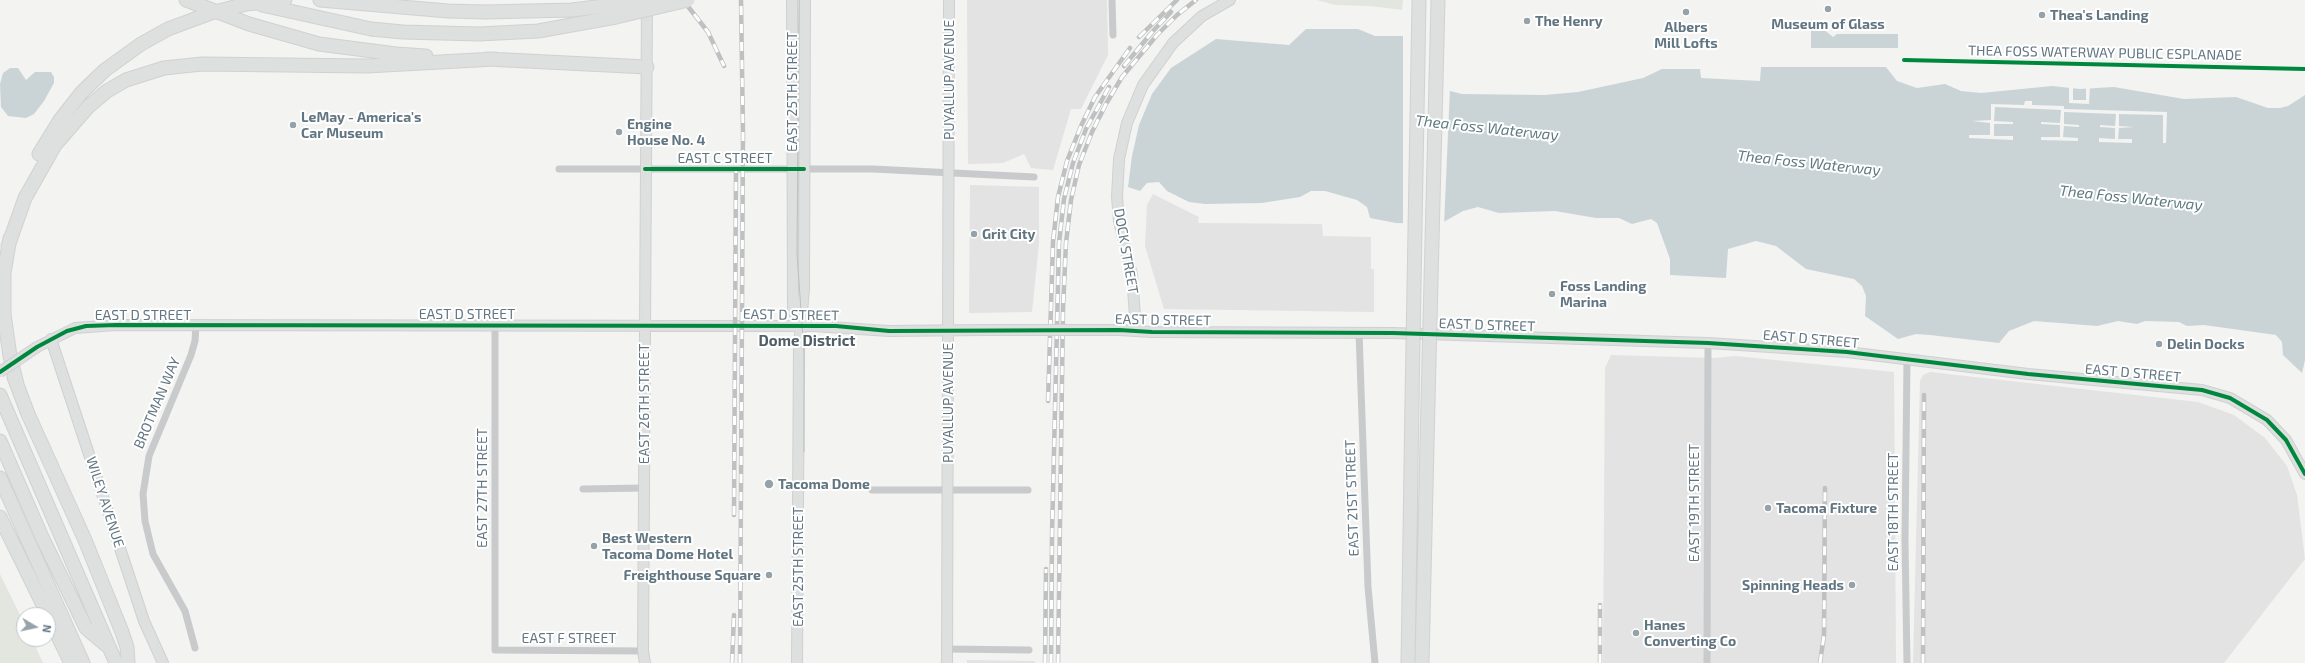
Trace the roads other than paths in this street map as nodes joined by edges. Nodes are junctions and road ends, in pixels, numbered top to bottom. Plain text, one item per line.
1 (186, 0) edge
2 (243, 0) edge
3 (285, 0) edge
4 (320, 0) edge
5 (647, 0) edge
6 (652, 0) edge
7 (688, 0) edge
8 (792, 0) edge
9 (805, 0) edge
10 (949, 0) edge
11 (1112, 0) edge
12 (1230, 0) edge
13 (1419, 0) edge
14 (1438, 0) edge
15 (1113, 35) dead end
16 (495, 59) junction
17 (647, 64) junction
18 (559, 169) dead end
19 (645, 169) junction
20 (792, 169) junction
21 (804, 169) junction
22 (949, 172) junction
23 (1034, 177) dead end
24 (8, 246) junction
25 (196, 325) junction
26 (496, 325) junction
27 (801, 326) junction
28 (644, 327) junction
29 (948, 330) junction
30 (1136, 330) junction
31 (1360, 332) junction
32 (51, 339) junction
33 (0, 340) edge
34 (1708, 343) junction
35 (1907, 360) junction
36 (0, 372) edge
37 (17, 384) junction
38 (0, 396) edge
39 (0, 441) edge
40 (2305, 474) edge
41 (0, 478) edge
42 (645, 488) junction
43 (583, 489) dead end
44 (872, 490) dead end
45 (947, 490) junction
46 (1028, 490) dead end
47 (0, 517) edge
48 (44, 607) edge
49 (56, 632) edge
50 (109, 648) junction
51 (195, 648) dead end
52 (947, 649) junction
53 (495, 650) joint
54 (1029, 650) dead end
55 (643, 651) junction
56 (71, 663) edge
57 (83, 663) edge
58 (116, 663) edge
59 (128, 663) edge
60 (163, 663) edge
61 (645, 663) edge
62 (797, 663) edge
63 (947, 663) edge
64 (1375, 663) edge
65 (1408, 663) edge
66 (1422, 663) edge
67 (1707, 663) edge
68 (1907, 663) edge

1 - 16 highway
2 - 7 highway, bridge
3 - 24 highway
4 - 6 highway, bridge
5 - 17 street, EAST 26TH STREET
8 - 20 street, EAST 25TH STREET
9 - 21 street, EAST 25TH STREET
10 - 22 street, PUYALLUP AVENUE
11 - 15 street
12 - 30 street, DOCK STREET
13 - 65 highway, bridge
14 - 66 highway, bridge
16 - 17 highway
16 - 24 highway
17 - 19 street, EAST 26TH STREET
18 - 19 street, EAST C STREET
19 - 20 street, EAST C STREET
19 - 28 street, EAST 26TH STREET
20 - 21 street, EAST C STREET
20 - 27 street, EAST 25TH STREET
21 - 22 street, EAST C STREET
21 - 27 street, EAST 25TH STREET
22 - 23 street, EAST C STREET
22 - 29 street, PUYALLUP AVENUE
24 - 37 highway
25 - 26 street, EAST D STREET
25 - 32 street, EAST D STREET
25 - 51 street, BROTMAN WAY
26 - 28 street, EAST D STREET
26 - 53 street, EAST 27TH STREET
27 - 28 street, EAST D STREET
27 - 29 street, EAST D STREET
27 - 62 street, EAST 25TH STREET
28 - 42 street, EAST 26TH STREET
29 - 30 street, EAST D STREET, bridge
29 - 45 street, PUYALLUP AVENUE
30 - 31 street, EAST D STREET
31 - 34 street, EAST D STREET
31 - 64 street, EAST 21ST STREET
32 - 36 street, EAST D STREET, bridge
32 - 60 street, WILEY AVENUE
33 - 37 highway
34 - 35 street, EAST D STREET
34 - 67 street, EAST 19TH STREET
35 - 40 street, EAST D STREET
35 - 68 street, EAST 18TH STREET
37 - 59 highway
38 - 50 highway
39 - 50 highway
41 - 57 highway
42 - 43 street
42 - 55 street, EAST 26TH STREET
44 - 45 street
45 - 46 street
45 - 52 street, PUYALLUP AVENUE
47 - 48 highway
49 - 56 highway
50 - 58 highway
52 - 54 street
52 - 63 street, PUYALLUP AVENUE
53 - 55 street, EAST F STREET
55 - 61 street, EAST 26TH STREET

